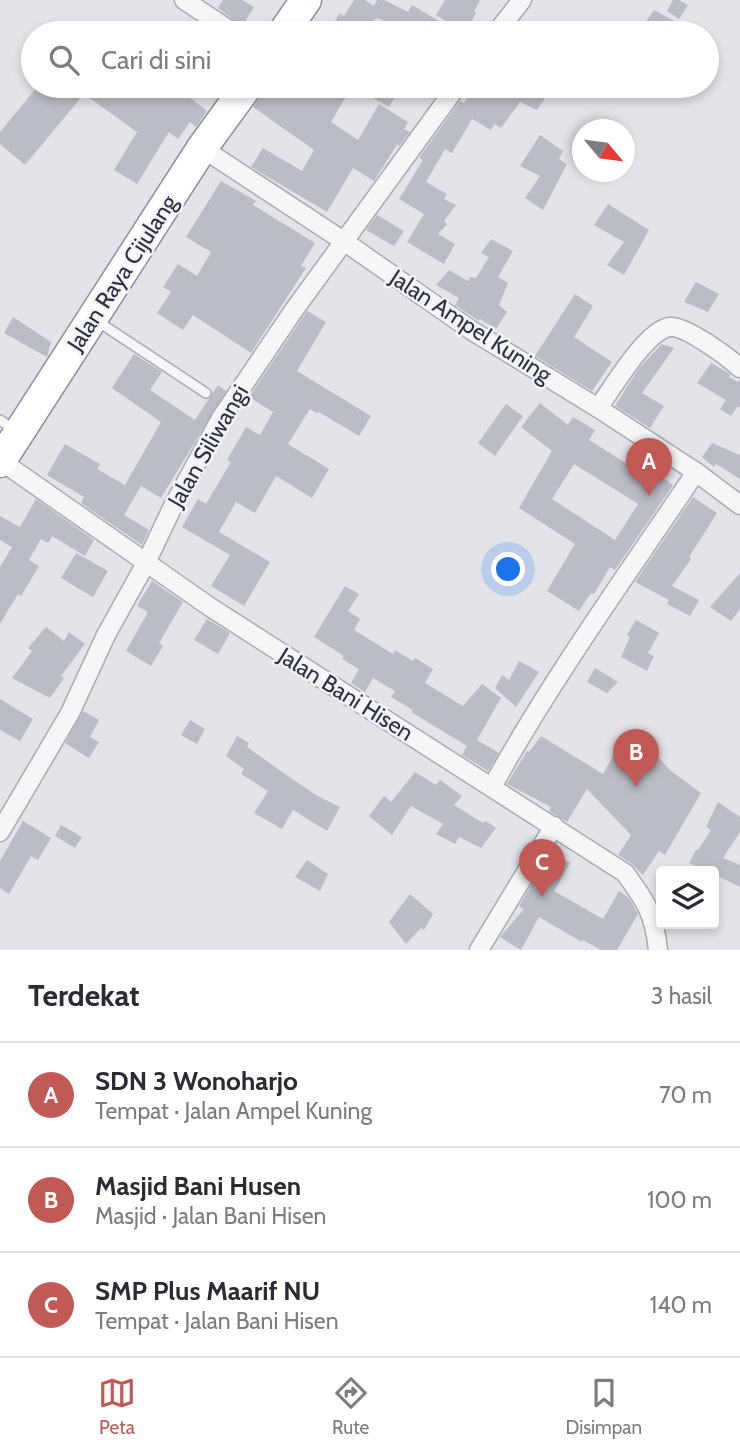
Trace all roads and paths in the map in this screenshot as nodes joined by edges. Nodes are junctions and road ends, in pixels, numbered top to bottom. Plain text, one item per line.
1 (184, 0) edge
2 (306, 0) edge
3 (522, 0) edge
4 (216, 21) edge
5 (291, 21) edge
6 (505, 21) edge
7 (238, 98) edge
8 (448, 98) edge
9 (202, 148) junction
10 (345, 242) junction
11 (93, 318) junction
12 (740, 368) edge
13 (206, 393) dead end
14 (598, 408) junction
15 (9, 427) edge
16 (0, 461) edge
17 (696, 472) junction
18 (740, 505) edge
19 (146, 563) junction
20 (492, 787) junction
21 (554, 826) junction
22 (0, 832) edge
23 (479, 950) edge
24 (658, 950) edge

1 - 4 street
2 - 5 highway
3 - 6 street
7 - 9 highway, Jalan Raya Cijulang
8 - 10 street, Jalan Siliwangi
9 - 10 street, Jalan Ampel Kuning
9 - 11 highway, Jalan Raya Cijulang
10 - 14 street, Jalan Ampel Kuning
10 - 19 street, Jalan Siliwangi
11 - 13 lane
11 - 15 highway, Jalan Raya Cijulang
12 - 14 street
14 - 17 street, Jalan Ampel Kuning
15 - 16 highway, Jalan Raya Cijulang
16 - 19 street, Jalan Bani Hisen
17 - 18 street, Jalan Ampel Kuning
17 - 20 street
19 - 20 street, Jalan Bani Hisen
19 - 22 street, Jalan Siliwangi
20 - 21 street, Jalan Bani Hisen
21 - 23 street
21 - 24 street, Jalan Bani Hisen

